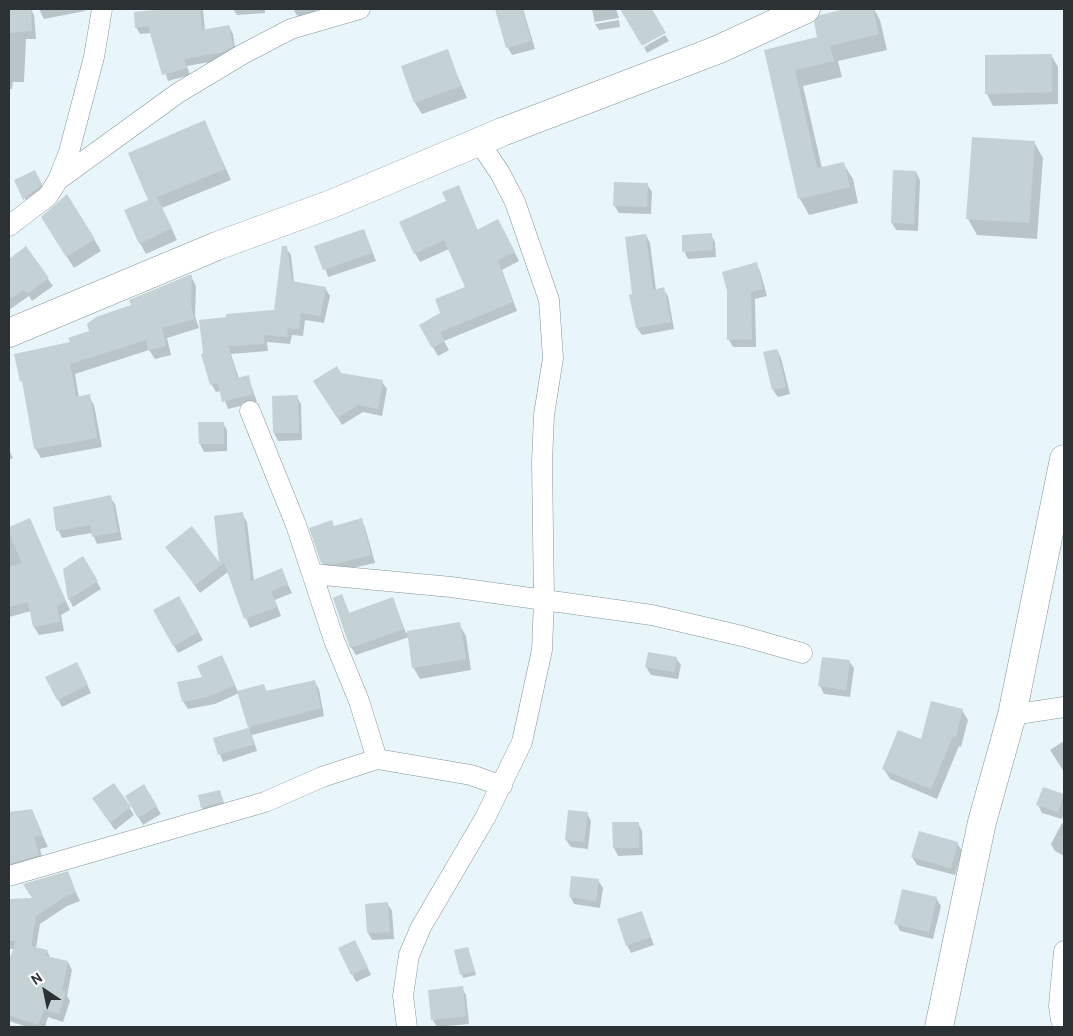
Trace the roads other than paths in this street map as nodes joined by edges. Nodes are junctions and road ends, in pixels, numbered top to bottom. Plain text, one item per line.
1 (102, 9) edge
2 (360, 9) edge
3 (806, 9) edge
4 (479, 142) junction
5 (58, 180) junction
6 (9, 226) edge
7 (9, 333) edge
8 (250, 411) dead end
9 (1064, 460) edge
10 (1060, 498) edge
11 (312, 574) junction
12 (544, 600) junction
13 (802, 653) dead end
14 (1064, 707) edge
15 (1012, 715) junction
16 (377, 759) junction
17 (502, 786) junction
18 (9, 876) edge
19 (1064, 951) edge
20 (1062, 1025) edge
21 (407, 1027) edge
22 (939, 1027) edge

1 - 5 street
2 - 5 street
3 - 4 street
4 - 7 street
4 - 12 street
5 - 6 street
8 - 11 street
9 - 10 street
10 - 15 street
11 - 12 street
11 - 16 street
12 - 13 street
12 - 17 street
14 - 15 street
15 - 22 street
16 - 17 street
16 - 18 street
17 - 21 street
19 - 20 street

